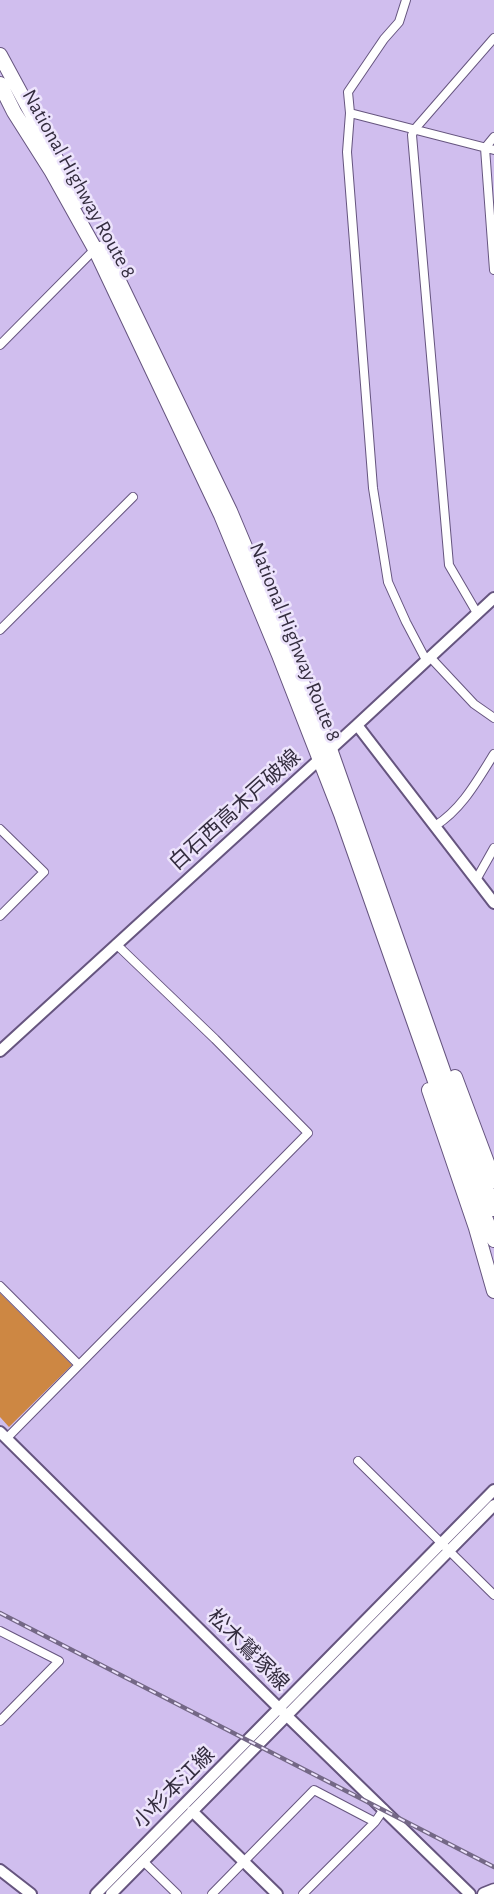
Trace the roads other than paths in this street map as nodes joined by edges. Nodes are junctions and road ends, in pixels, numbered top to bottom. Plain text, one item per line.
1 (406, 0) edge
2 (494, 38) edge
3 (0, 55) edge
4 (0, 84) edge
5 (350, 113) junction
6 (414, 130) junction
7 (494, 137) edge
8 (485, 148) junction
9 (494, 150) edge
10 (95, 249) junction
11 (494, 270) edge
12 (0, 345) edge
13 (133, 497) dead end
14 (494, 598) edge
15 (477, 613) junction
16 (0, 630) edge
17 (428, 659) junction
18 (494, 718) edge
19 (355, 727) junction
20 (325, 754) junction
21 (494, 754) edge
22 (435, 826) junction
23 (0, 829) edge
24 (494, 848) edge
25 (476, 880) junction
26 (494, 903) edge
27 (0, 916) edge
28 (116, 944) junction
29 (407, 1000) junction
30 (427, 1026) junction
31 (0, 1051) edge
32 (494, 1181) edge
33 (494, 1209) edge
34 (494, 1240) edge
35 (0, 1286) edge
36 (494, 1291) edge
37 (79, 1365) junction
38 (3, 1435) edge
39 (358, 1461) dead end
40 (494, 1490) edge
41 (494, 1505) edge
42 (446, 1547) junction
43 (494, 1594) edge
44 (0, 1631) edge
45 (283, 1712) junction
46 (0, 1721) edge
47 (384, 1809) junction
48 (192, 1811) junction
49 (375, 1822) junction
50 (143, 1861) junction
51 (244, 1862) junction
52 (0, 1870) edge
53 (494, 1890) edge
54 (31, 1894) edge
55 (96, 1894) edge
56 (111, 1894) edge
57 (177, 1894) edge
58 (212, 1894) edge
59 (277, 1894) edge
60 (303, 1894) edge
61 (470, 1894) edge
62 (484, 1894) edge

1 - 5 street
2 - 6 street
3 - 20 highway, National Highway Route 8
4 - 10 highway, National Highway Route 8
5 - 6 street
5 - 17 street
6 - 8 street
6 - 15 street
7 - 8 street
8 - 9 street
8 - 11 street
10 - 12 street
10 - 20 highway, National Highway Route 8
13 - 16 street
14 - 15 main road, 白石西高木戸破線
15 - 17 main road, 白石西高木戸破線
17 - 18 street
17 - 19 main road, 白石西高木戸破線
19 - 20 main road, 白石西高木戸破線
19 - 22 main road
20 - 28 main road, 白石西高木戸破線
20 - 29 highway, National Highway Route 8
20 - 30 highway, National Highway Route 8
21 - 22 street
22 - 25 main road
23 - 27 street
24 - 25 street
25 - 26 main road
28 - 31 main road, 白石西高木戸破線
28 - 37 street
29 - 34 highway, National Highway Route 8
29 - 36 highway
30 - 32 highway
30 - 33 highway, National Highway Route 8
35 - 37 street
37 - 38 street
38 - 45 main road, 松木鷲塚線
39 - 42 street
40 - 42 main road
41 - 42 main road
42 - 43 street
42 - 45 main road
44 - 46 street
45 - 47 main road, 松木鷲塚線
45 - 48 main road, 小杉本江線
45 - 55 main road, 小杉本江線
47 - 49 street
47 - 61 main road, 松木鷲塚線
48 - 50 main road, 小杉本江線
48 - 51 main road
49 - 51 street
49 - 60 street
50 - 56 main road, 小杉本江線
50 - 57 street
51 - 58 street
51 - 59 main road
52 - 54 main road
53 - 62 main road

